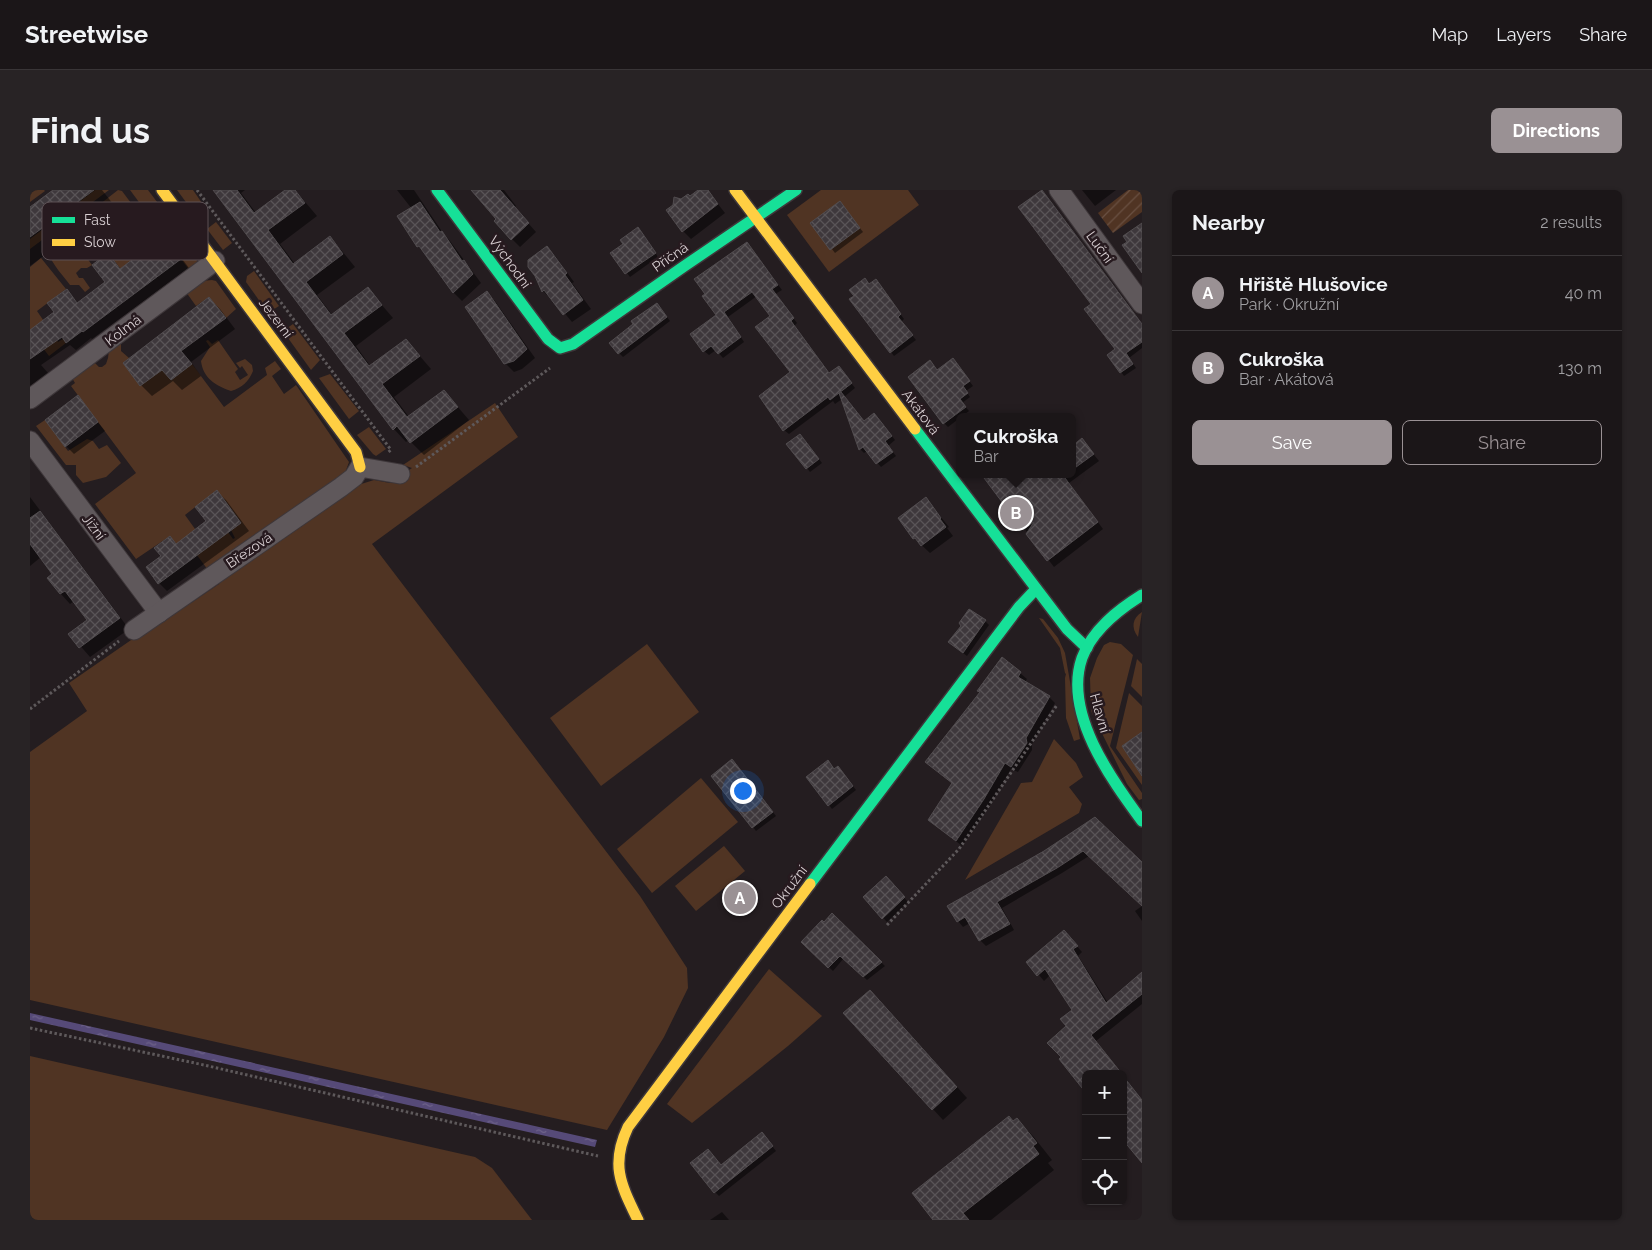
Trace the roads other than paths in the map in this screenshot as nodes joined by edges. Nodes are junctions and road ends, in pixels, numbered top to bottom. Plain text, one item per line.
1 (162, 190) edge
2 (437, 190) edge
3 (735, 190) edge
4 (796, 190) edge
5 (1059, 190) edge
6 (171, 202) edge
7 (755, 217) junction
8 (208, 252) edge
9 (215, 261) junction
10 (1142, 304) edge
11 (560, 348) joint
12 (30, 399) edge
13 (30, 441) edge
14 (360, 467) junction
15 (400, 474) road end
16 (1036, 589) junction
17 (1142, 595) edge
18 (159, 613) junction
19 (134, 630) road end
20 (1087, 648) junction
21 (1142, 821) edge
22 (638, 1220) edge

1 - 6 street, Jezerní
2 - 11 street, Východní
3 - 7 street, Akátová
4 - 7 street, Příčná
5 - 10 street, Luční
7 - 11 street, Příčná
7 - 16 street, Akátová
8 - 9 street, Jezerní
9 - 12 street, Kolmá
9 - 14 street, Jezerní
13 - 18 street, Jižní
14 - 15 street
14 - 18 street, Březová
16 - 20 street, Akátová
16 - 22 street, Okružní
17 - 20 street, Hlavní
18 - 19 street, Březová
20 - 21 street, Hlavní

